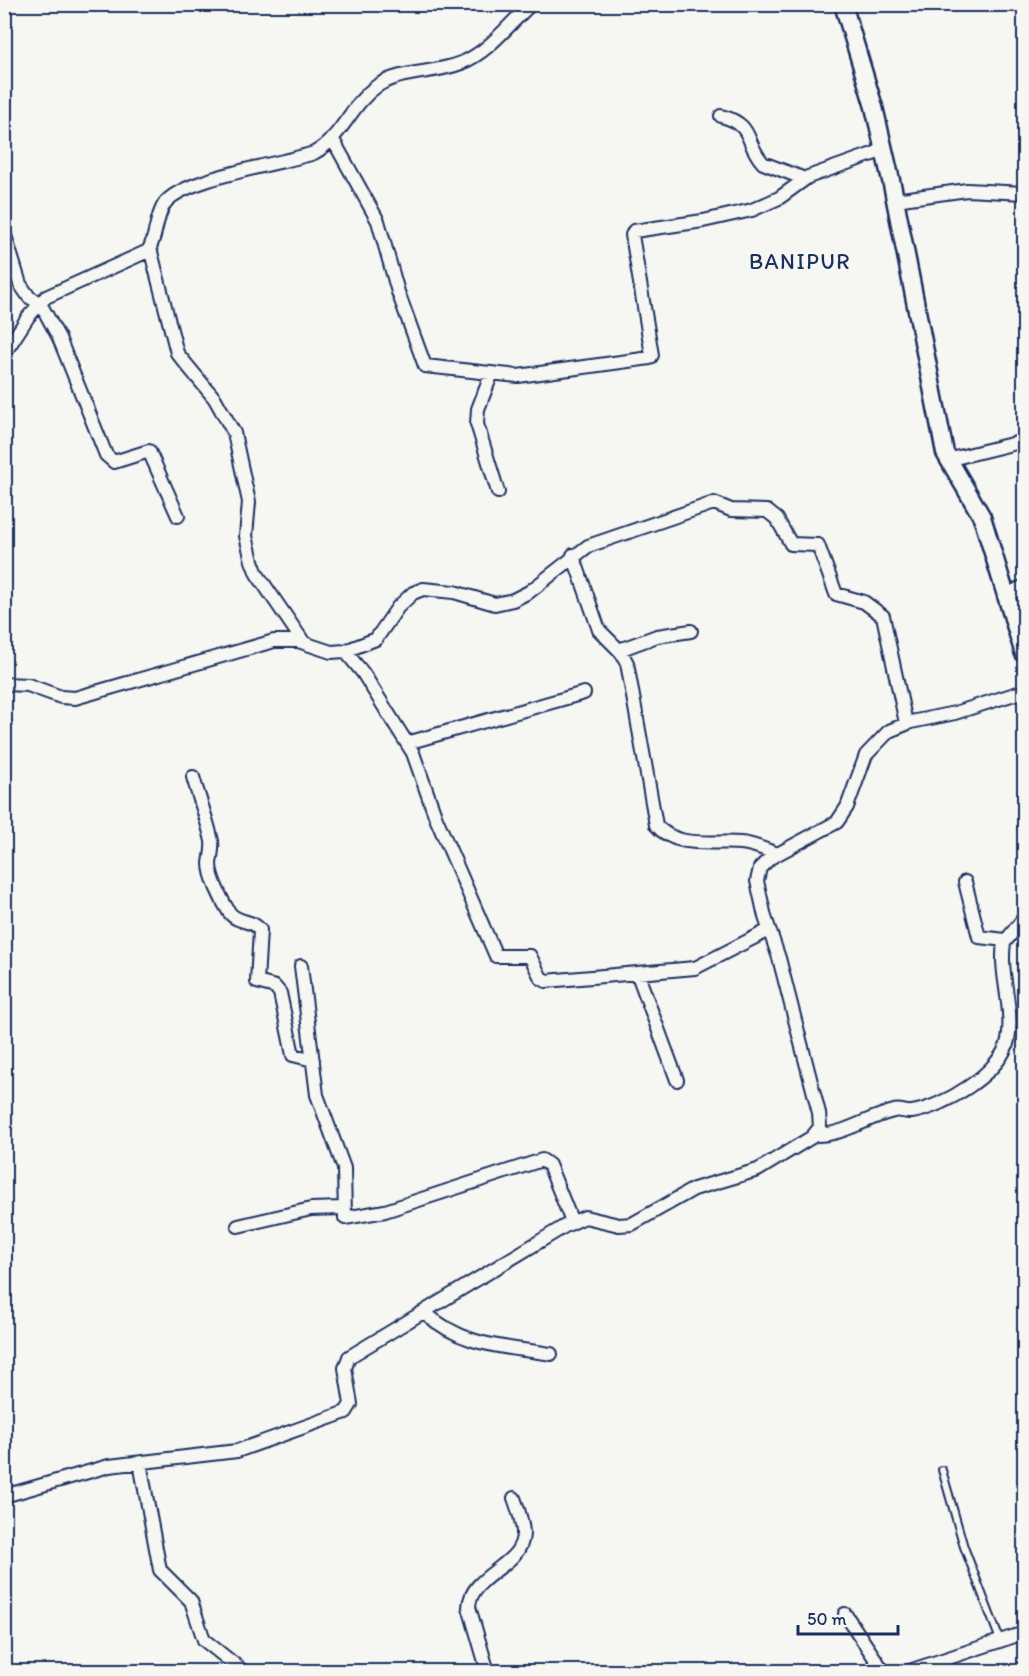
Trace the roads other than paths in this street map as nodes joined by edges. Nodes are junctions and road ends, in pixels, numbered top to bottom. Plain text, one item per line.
1 (531, 4) edge
2 (843, 4) edge
3 (721, 116) dead end
4 (332, 138) junction
5 (884, 150) junction
6 (805, 179) junction
7 (1024, 193) edge
8 (895, 200) junction
9 (4, 232) edge
10 (150, 248) junction
11 (9, 266) edge
12 (40, 303) junction
13 (4, 354) edge
14 (492, 373) junction
15 (1024, 441) edge
16 (947, 460) junction
17 (498, 492) dead end
18 (178, 516) dead end
19 (573, 555) junction
20 (1024, 586) edge
21 (1004, 596) junction
22 (691, 631) dead end
23 (304, 643) junction
24 (619, 650) junction
25 (345, 651) junction
26 (1024, 654) edge
27 (4, 684) edge
28 (1024, 691) edge
29 (584, 693) dead end
30 (906, 723) junction
31 (407, 743) junction
32 (193, 777) dead end
33 (777, 854) junction
34 (965, 882) dead end
35 (1024, 918) edge
36 (769, 930) junction
37 (1005, 940) junction
38 (302, 966) dead end
39 (638, 975) junction
40 (313, 1060) junction
41 (677, 1080) dead end
42 (815, 1135) junction
43 (344, 1208) junction
44 (572, 1222) junction
45 (238, 1226) dead end
46 (424, 1312) junction
47 (551, 1354) dead end
48 (140, 1463) junction
49 (942, 1470) dead end
50 (4, 1496) edge
51 (514, 1498) dead end
52 (845, 1614) dead end
53 (1024, 1633) edge
54 (1000, 1640) junction
55 (244, 1671) edge
56 (488, 1671) edge
57 (884, 1671) edge
58 (906, 1671) edge

1 - 4 street
2 - 5 street
3 - 6 street
4 - 10 street
4 - 14 street
5 - 6 street
5 - 8 street
6 - 14 street
7 - 8 street
8 - 16 street
9 - 11 street
10 - 12 street
10 - 23 street
11 - 12 street
12 - 13 street
12 - 18 street
14 - 17 street
15 - 16 street
16 - 21 street
19 - 24 street
19 - 25 street
19 - 30 street
20 - 21 street
21 - 26 street
22 - 24 street
23 - 25 street
23 - 27 street
24 - 33 street
25 - 31 street
28 - 30 street
29 - 31 street
30 - 33 street
31 - 39 street
32 - 40 street
33 - 36 street
34 - 37 street
35 - 37 street
36 - 39 street
36 - 42 street
37 - 42 street
38 - 40 street
39 - 41 street
40 - 43 street
42 - 44 street
43 - 44 street
43 - 45 street
44 - 46 street
46 - 47 street
46 - 48 street
48 - 50 street
48 - 55 street
49 - 54 lane
51 - 56 street
52 - 57 street
53 - 54 street
54 - 58 street

